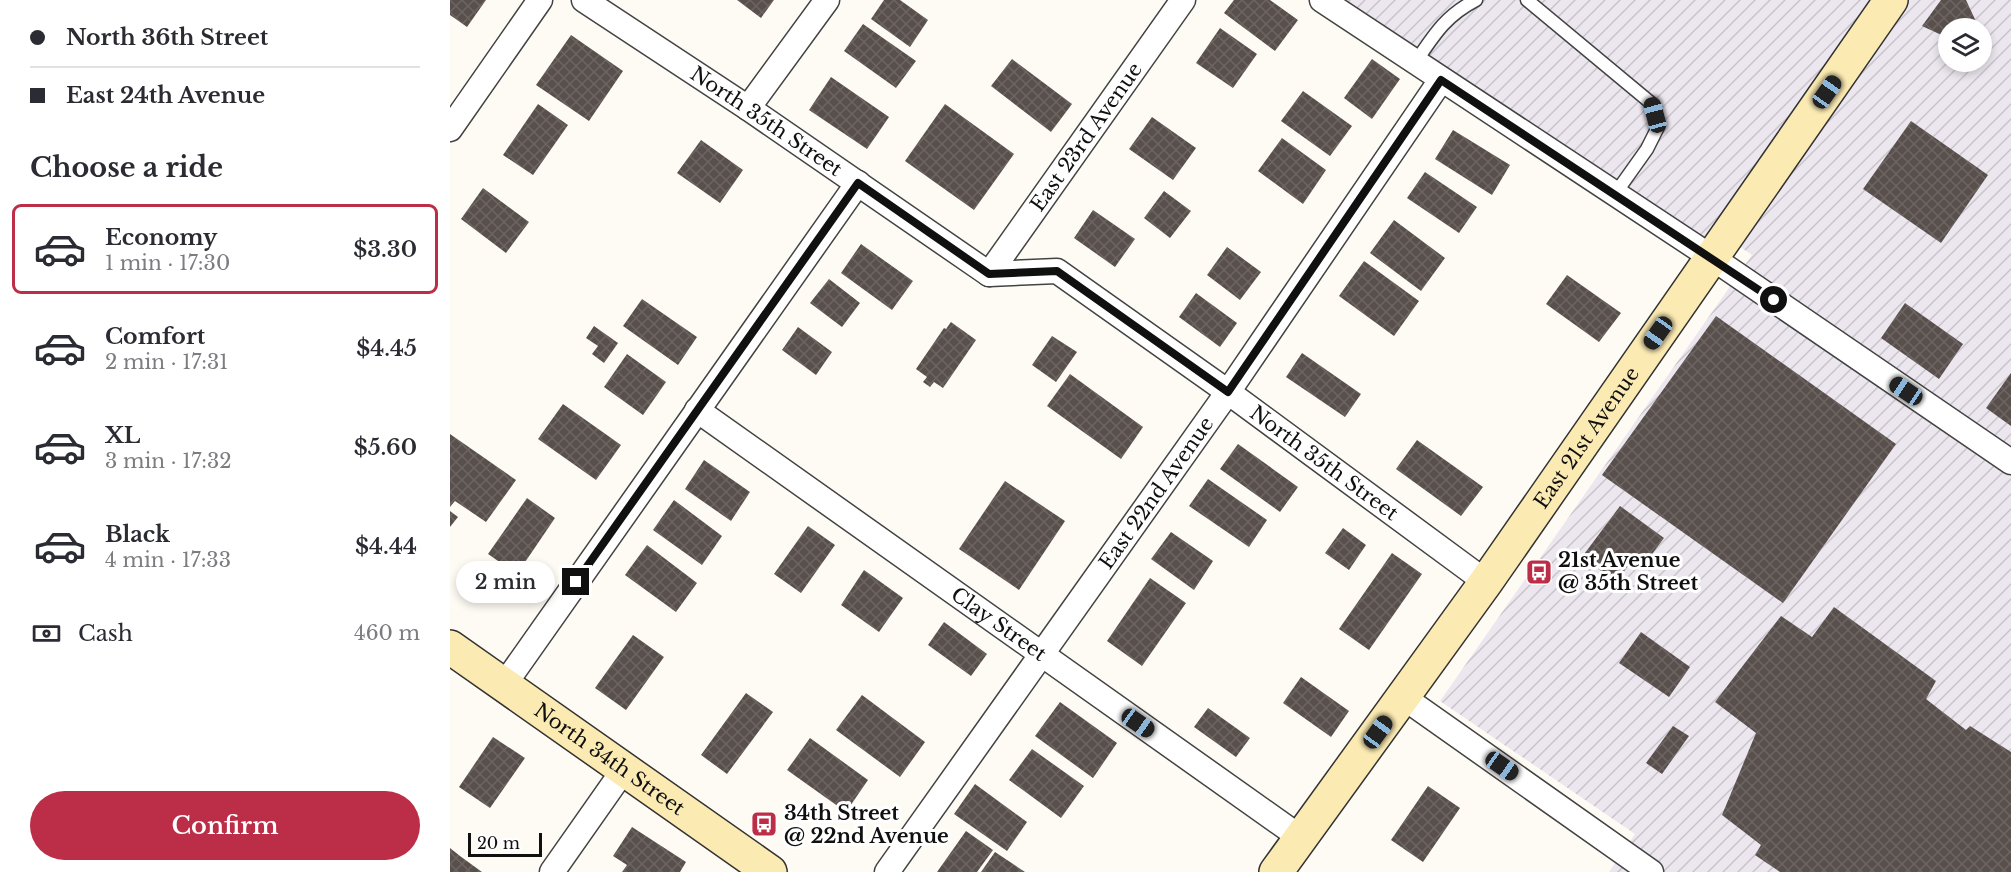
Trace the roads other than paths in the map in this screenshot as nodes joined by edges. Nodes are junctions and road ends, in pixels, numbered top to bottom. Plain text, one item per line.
1 (540, 0) edge
2 (584, 0) edge
3 (827, 0) edge
4 (1183, 0) edge
5 (1323, 0) edge
6 (1476, 0) edge
7 (1527, 0) edge
8 (1891, 0) edge
9 (1415, 63) junction
10 (1441, 80) junction
11 (748, 108) junction
12 (450, 129) edge
13 (858, 183) junction
14 (1615, 194) junction
15 (1711, 257) junction
16 (989, 274) junction
17 (1228, 392) junction
18 (697, 410) junction
19 (2011, 462) edge
20 (1486, 582) junction
21 (450, 647) edge
22 (1043, 655) junction
23 (504, 685) junction
24 (1403, 697) junction
25 (625, 768) junction
26 (1301, 838) junction
27 (552, 872) edge
28 (770, 872) edge
29 (887, 872) edge
30 (1276, 872) edge
31 (1651, 872) edge

1 - 12 street
2 - 11 street, North 35th Street
3 - 11 street
4 - 16 street, East 23rd Avenue
5 - 9 street
6 - 9 lane
7 - 14 lane
8 - 15 street, East 21st Avenue
9 - 10 street
10 - 14 street
10 - 17 street, East 22nd Avenue
11 - 13 street, North 35th Street
13 - 16 street, North 35th Street
13 - 18 street
14 - 15 street
15 - 19 street
15 - 20 street, East 21st Avenue
16 - 17 street, North 35th Street
17 - 20 street, North 35th Street
17 - 22 street, East 22nd Avenue
18 - 22 street, Clay Street
18 - 23 street
20 - 24 street, East 21st Avenue
21 - 23 street, North 34th Street
22 - 26 street, Clay Street
22 - 29 street, East 22nd Avenue
23 - 25 street, North 34th Street
24 - 26 street, East 21st Avenue
24 - 31 street
25 - 27 street
25 - 28 street, North 34th Street
26 - 30 street, East 21st Avenue

